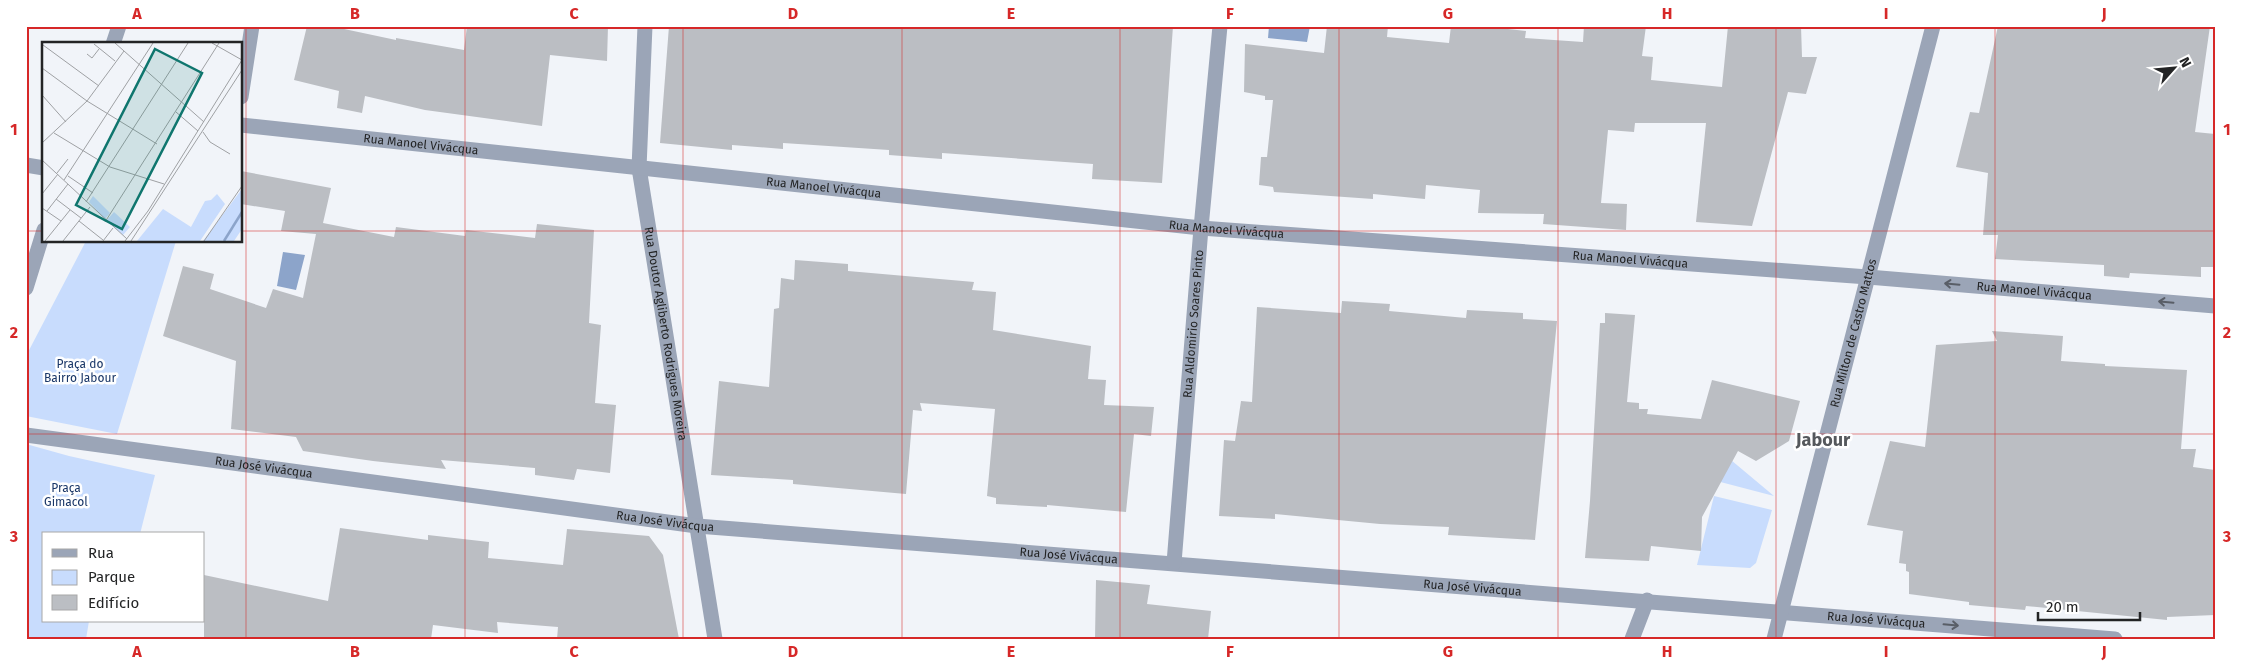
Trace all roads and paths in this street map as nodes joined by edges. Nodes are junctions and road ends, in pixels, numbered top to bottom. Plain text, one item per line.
1 (118, 26) edge
2 (252, 26) edge
3 (644, 26) edge
4 (1220, 26) edge
5 (1933, 26) edge
6 (114, 42) edge
7 (242, 91) edge
8 (242, 125) edge
9 (26, 165) edge
10 (42, 168) edge
11 (640, 168) junction
12 (1201, 228) junction
13 (42, 236) edge
14 (1868, 277) junction
15 (26, 288) edge
16 (2215, 306) edge
17 (26, 435) edge
18 (697, 526) junction
19 (1174, 563) junction
20 (1647, 600) junction
21 (1780, 611) junction
22 (715, 639) edge
23 (1632, 639) edge
24 (1774, 639) edge
25 (2115, 639) edge

1 - 6 street
2 - 7 street
3 - 11 street, Rua Doutor Agliberto Rodrigues Moreira
4 - 12 street, Rua Aldomirio Soares Pinto
5 - 14 street, Rua Milton de Castro Mattos
8 - 11 street, Rua Manoel Vivácqua
9 - 10 street
11 - 12 street, Rua Manoel Vivácqua
11 - 18 street, Rua Doutor Agliberto Rodrigues Moreira
12 - 14 street, Rua Manoel Vivácqua
12 - 19 street, Rua Aldomirio Soares Pinto
13 - 15 street
16 -> 14 street, Rua Manoel Vivácqua
14 - 21 street, Rua Milton de Castro Mattos
17 - 18 street, Rua José Vivácqua
18 - 19 street, Rua José Vivácqua
18 - 22 street, Rua Doutor Agliberto Rodrigues Moreira
19 - 20 street, Rua José Vivácqua
20 - 21 street, Rua José Vivácqua
20 - 23 street
21 - 24 street, Rua Milton de Castro Mattos
21 -> 25 street, Rua José Vivácqua

